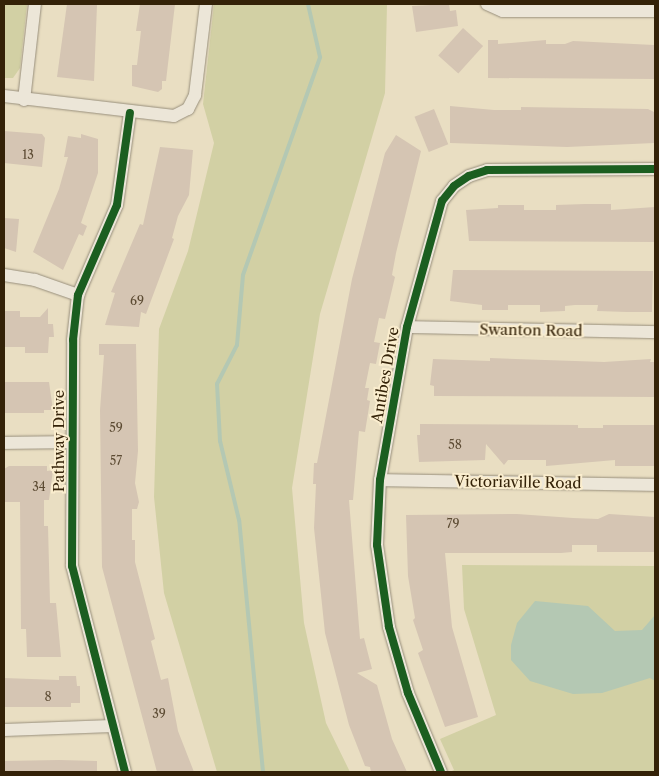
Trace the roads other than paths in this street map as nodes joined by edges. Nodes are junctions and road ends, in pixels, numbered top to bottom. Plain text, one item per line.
1 (35, 4) edge
2 (206, 4) edge
3 (487, 4) edge
4 (655, 11) edge
5 (4, 96) edge
6 (24, 100) junction
7 (130, 113) junction
8 (655, 169) edge
9 (4, 275) edge
10 (78, 295) junction
11 (407, 327) junction
12 (655, 332) edge
13 (72, 442) junction
14 (4, 443) edge
15 (380, 480) junction
16 (655, 485) edge
17 (113, 726) junction
18 (4, 730) edge
19 (126, 772) edge
20 (441, 772) edge

1 - 6 street
2 - 7 street
3 - 4 street
5 - 6 street
6 - 7 street
7 - 10 street, Pathway Drive
8 - 11 street, Antibes Drive
9 - 10 street
10 - 13 street, Pathway Drive
11 - 12 street, Swanton Road
11 - 15 street, Antibes Drive
13 - 14 street
13 - 17 street, Pathway Drive
15 - 16 street, Victoriaville Road
15 - 20 street, Antibes Drive
17 - 18 street
17 - 19 street, Pathway Drive

